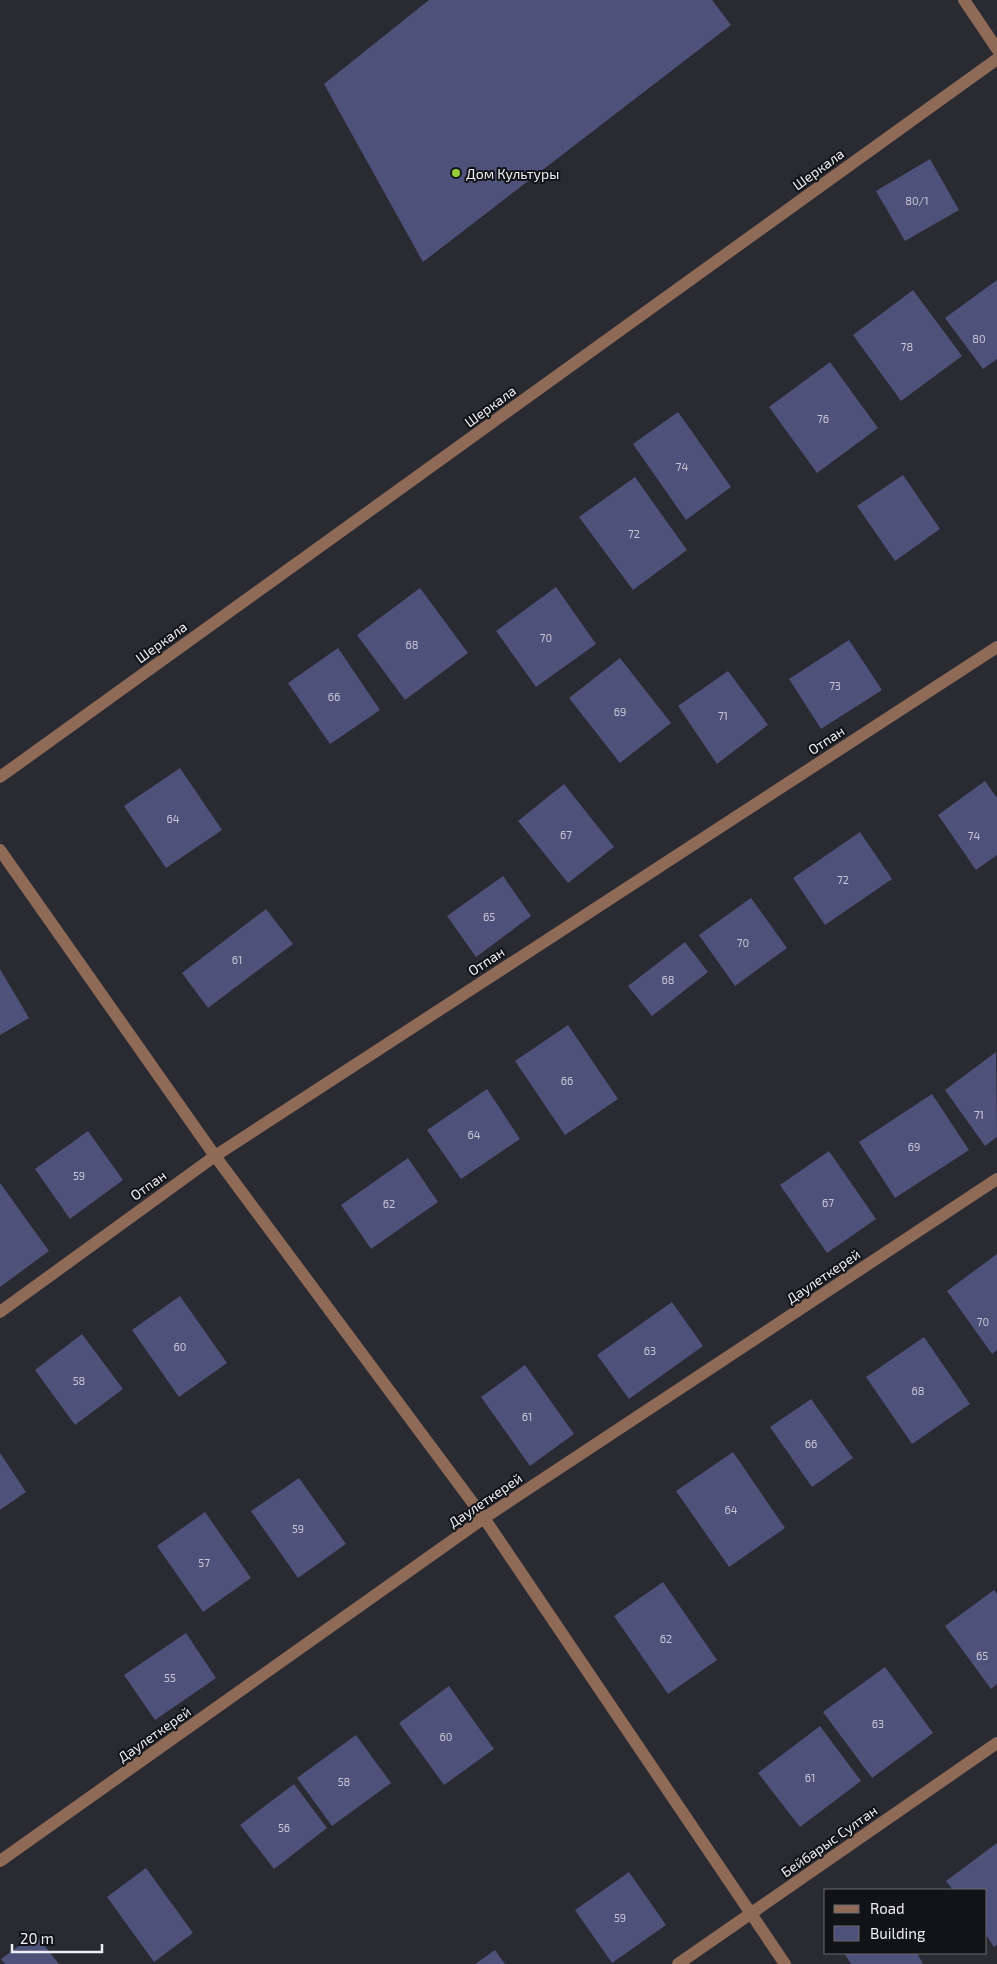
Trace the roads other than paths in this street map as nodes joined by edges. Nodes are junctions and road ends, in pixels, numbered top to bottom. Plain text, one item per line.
1 (964, 0) edge
2 (997, 50) edge
3 (997, 59) edge
4 (997, 647) edge
5 (0, 777) edge
6 (0, 850) edge
7 (215, 1156) junction
8 (997, 1179) edge
9 (0, 1312) edge
10 (484, 1518) junction
11 (997, 1743) edge
12 (0, 1861) edge
13 (752, 1913) junction
14 (678, 1964) edge
15 (785, 1964) edge

1 - 2 street
3 - 5 street, Шеркала
4 - 7 street, Отпан
6 - 7 street
7 - 9 street, Отпан
7 - 10 street
8 - 10 street, Даулеткерей
10 - 12 street, Даулеткерей
10 - 13 street
11 - 13 street, Бейбарыс Султан
13 - 14 street, Бейбарыс Султан
13 - 15 street

